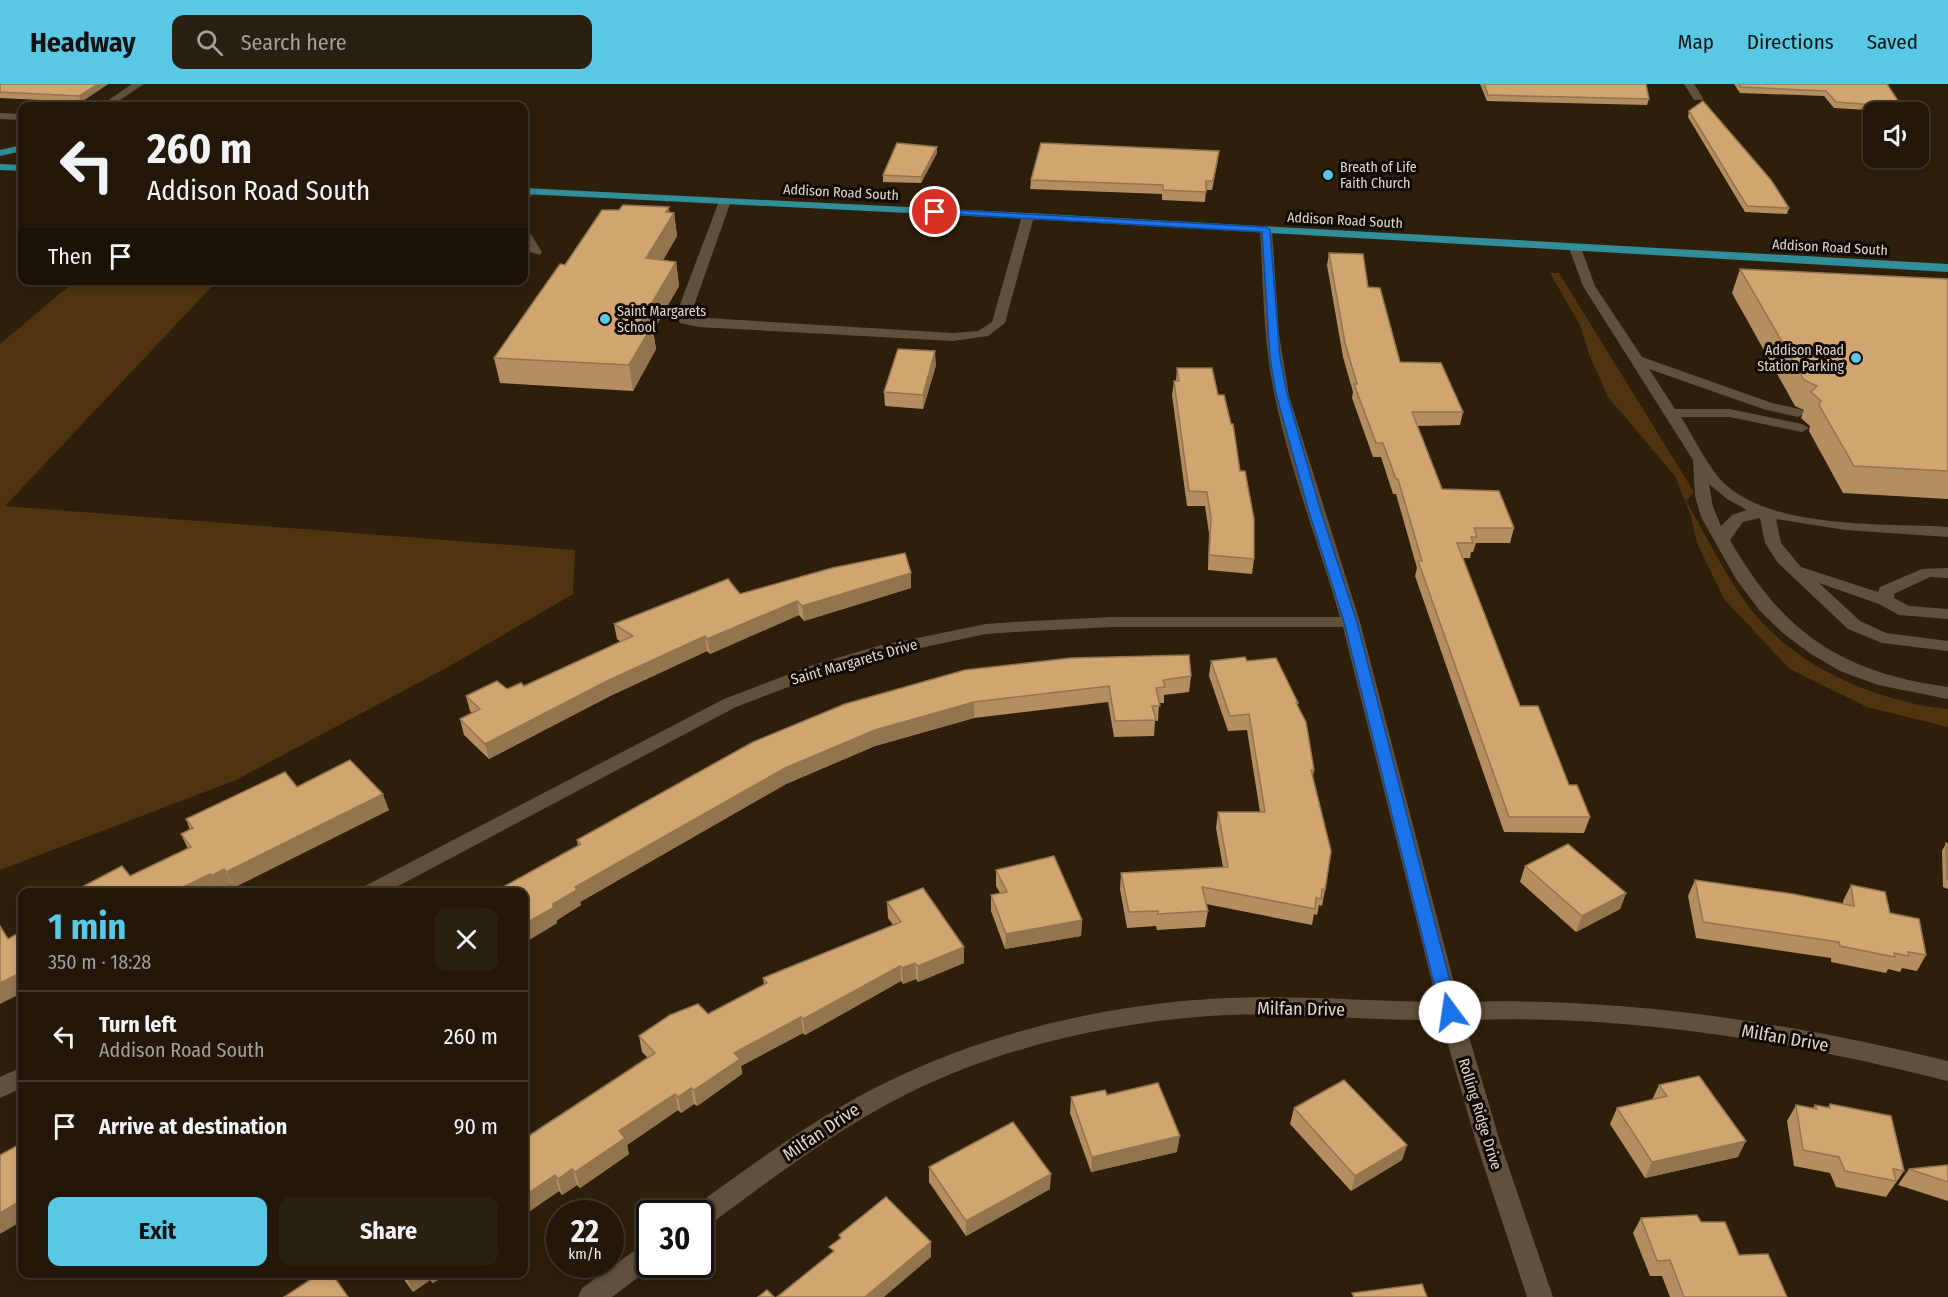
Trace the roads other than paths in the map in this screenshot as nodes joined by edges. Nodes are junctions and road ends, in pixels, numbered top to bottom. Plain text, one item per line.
1 (139, 84) edge
2 (1689, 84) edge
3 (1698, 98) dead end
4 (111, 102) edge
5 (0, 116) edge
6 (18, 117) edge
7 (18, 149) edge
8 (0, 153) edge
9 (0, 167) edge
10 (18, 168) edge
11 (528, 194) edge
12 (725, 201) junction
13 (1028, 216) junction
14 (1266, 230) junction
15 (528, 239) edge
16 (1575, 248) junction
17 (536, 252) dead end
18 (1948, 268) edge
19 (1636, 360) junction
20 (1669, 413) junction
21 (1798, 413) dead end
22 (1802, 429) dead end
23 (1699, 460) junction
24 (1767, 512) junction
25 (1948, 532) edge
26 (1722, 540) junction
27 (1795, 570) junction
28 (1948, 573) edge
29 (1885, 600) junction
30 (1948, 614) edge
31 (1351, 622) junction
32 (1948, 646) edge
33 (1948, 693) edge
34 (378, 888) edge
35 (1450, 1012) junction
36 (1948, 1071) edge
37 (18, 1079) edge
38 (0, 1088) edge
39 (714, 1207) edge
40 (636, 1264) edge
41 (591, 1297) edge
42 (1540, 1297) edge

1 - 4 street
2 - 3 street
5 - 6 street
7 - 8 main road
9 - 10 main road
11 - 12 main road, Addison Road South
12 - 13 main road, Addison Road South
12 - 13 street
13 - 14 main road, Addison Road South
14 - 16 main road, Addison Road South
14 - 31 street, Rolling Ridge Drive
15 - 17 street
16 - 18 main road, Addison Road South
16 - 19 street
19 - 20 street
19 - 21 street
20 - 22 street
20 - 23 street
23 - 24 street
23 - 26 street
24 - 25 street
24 - 26 street
24 - 27 street
26 - 33 street
27 - 29 street
27 - 32 street
28 - 29 street
29 - 30 street
31 - 34 street, Saint Margarets Drive
31 - 35 street, Rolling Ridge Drive
35 - 36 street, Milfan Drive
35 - 39 street, Milfan Drive
35 - 42 street, Rolling Ridge Drive
37 - 38 street
40 - 41 street

